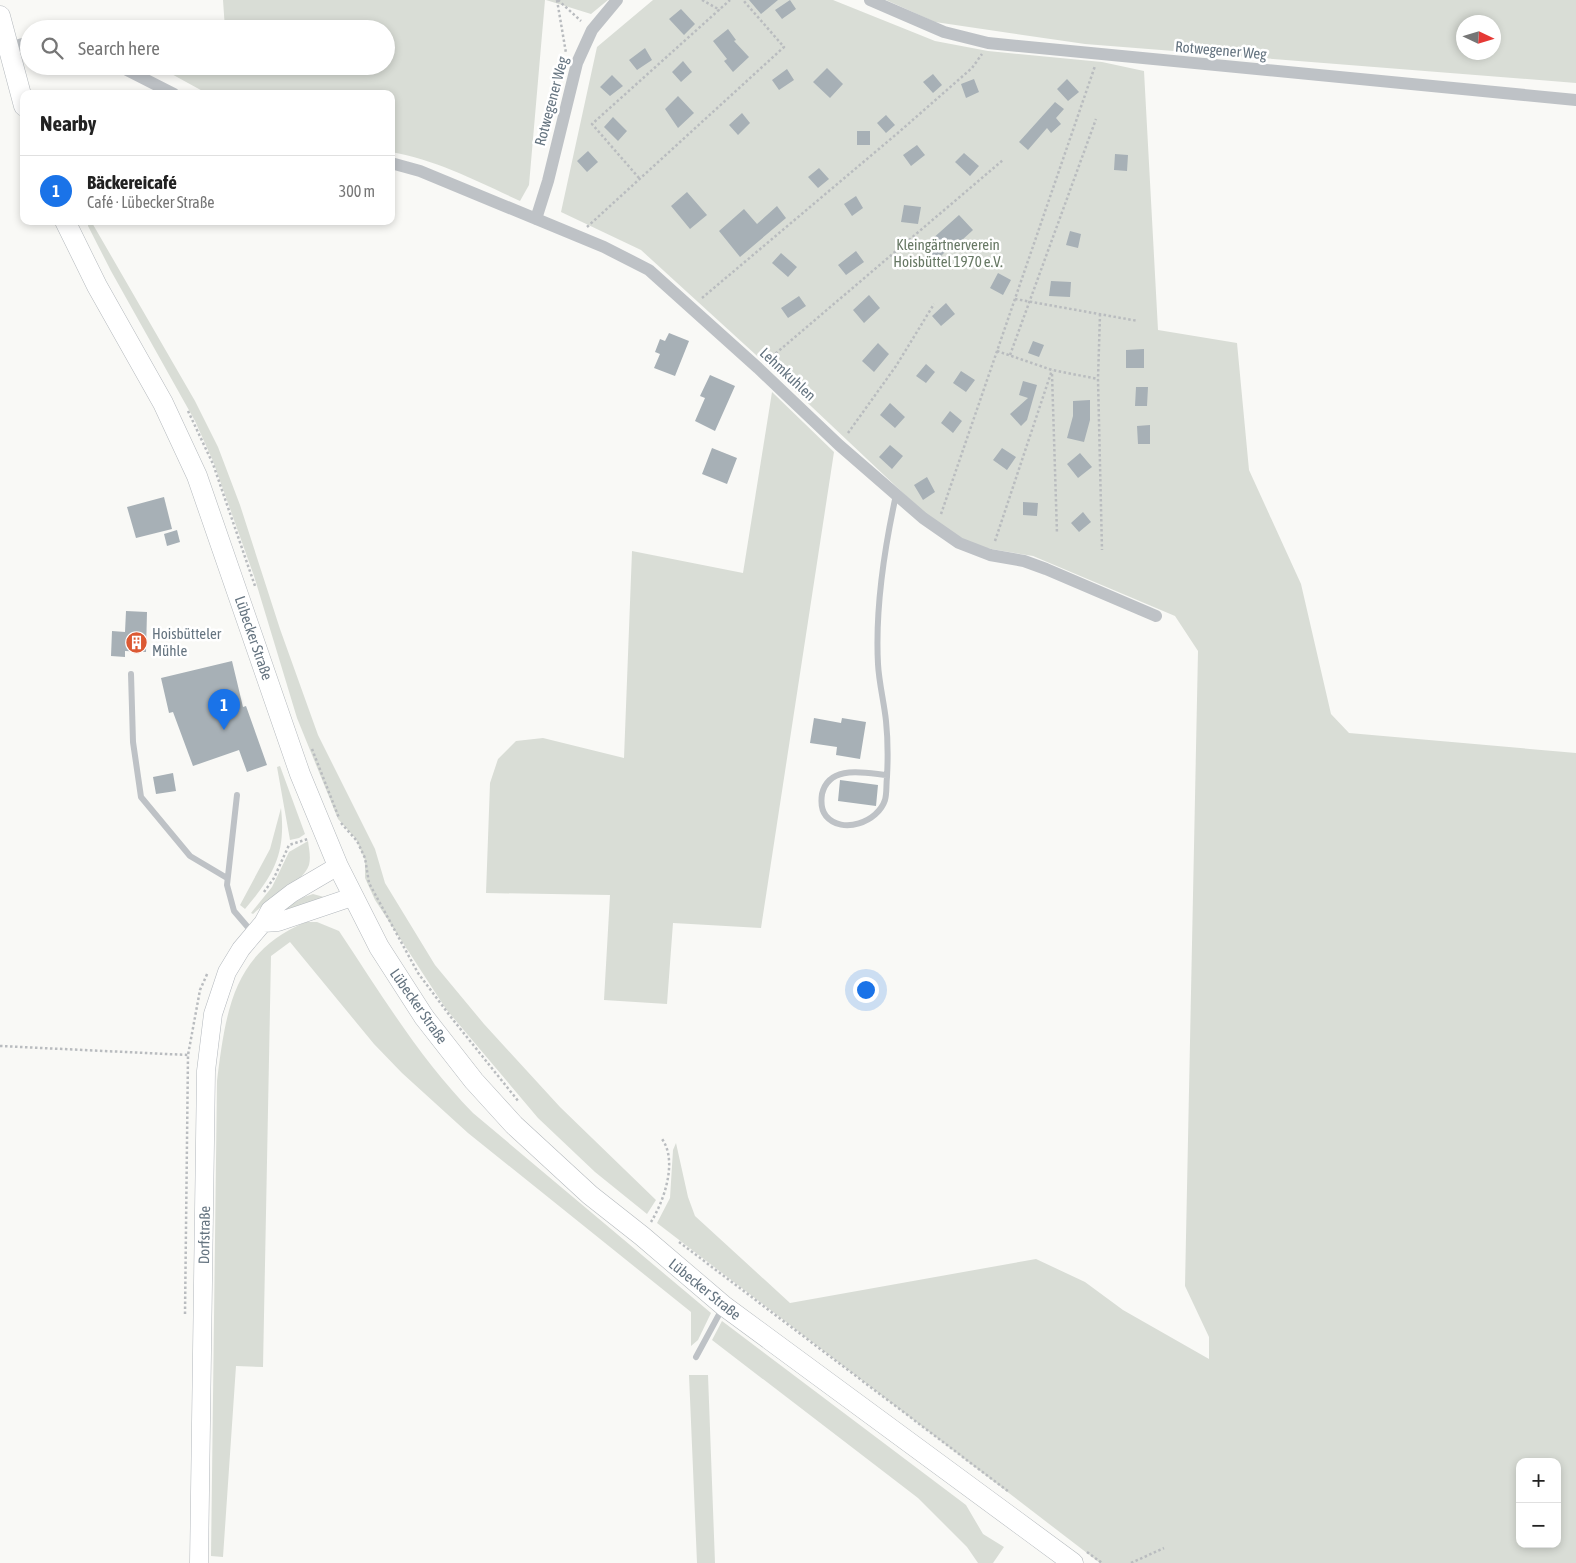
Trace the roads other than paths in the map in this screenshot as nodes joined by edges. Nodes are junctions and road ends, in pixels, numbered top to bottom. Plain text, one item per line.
1 (617, 0) edge
2 (870, 0) edge
3 (0, 16) edge
4 (20, 45) edge
5 (4, 50) edge
6 (137, 75) edge
7 (166, 90) edge
8 (20, 95) edge
9 (1576, 100) edge
10 (395, 164) edge
11 (536, 220) junction
12 (67, 225) edge
13 (896, 494) junction
14 (1156, 616) dead end
15 (131, 674) dead end
16 (887, 775) junction
17 (237, 795) dead end
18 (338, 866) junction
19 (227, 878) junction
20 (352, 897) junction
21 (258, 928) junction
22 (724, 1306) junction
23 (696, 1357) dead end
24 (1076, 1554) edge
25 (199, 1563) edge

1 - 11 street, Rotwegener Weg
2 - 9 street, Rotwegener Weg
3 - 5 main road
4 - 5 street
5 - 8 main road
6 - 7 street
10 - 11 street, Lehmkuhlen
11 - 13 street, Lehmkuhlen
12 - 18 main road, Lübecker Straße
13 - 14 street, Lehmkuhlen
13 - 16 lane
15 - 19 lane
16 - 16 lane
17 - 19 lane
18 - 20 main road, Lübecker Straße
18 - 21 street, Dorfstraße
19 - 21 lane
20 - 21 street
20 - 22 main road, Lübecker Straße
21 - 25 street, Dorfstraße
22 - 23 lane
22 - 24 main road, Lübecker Straße

